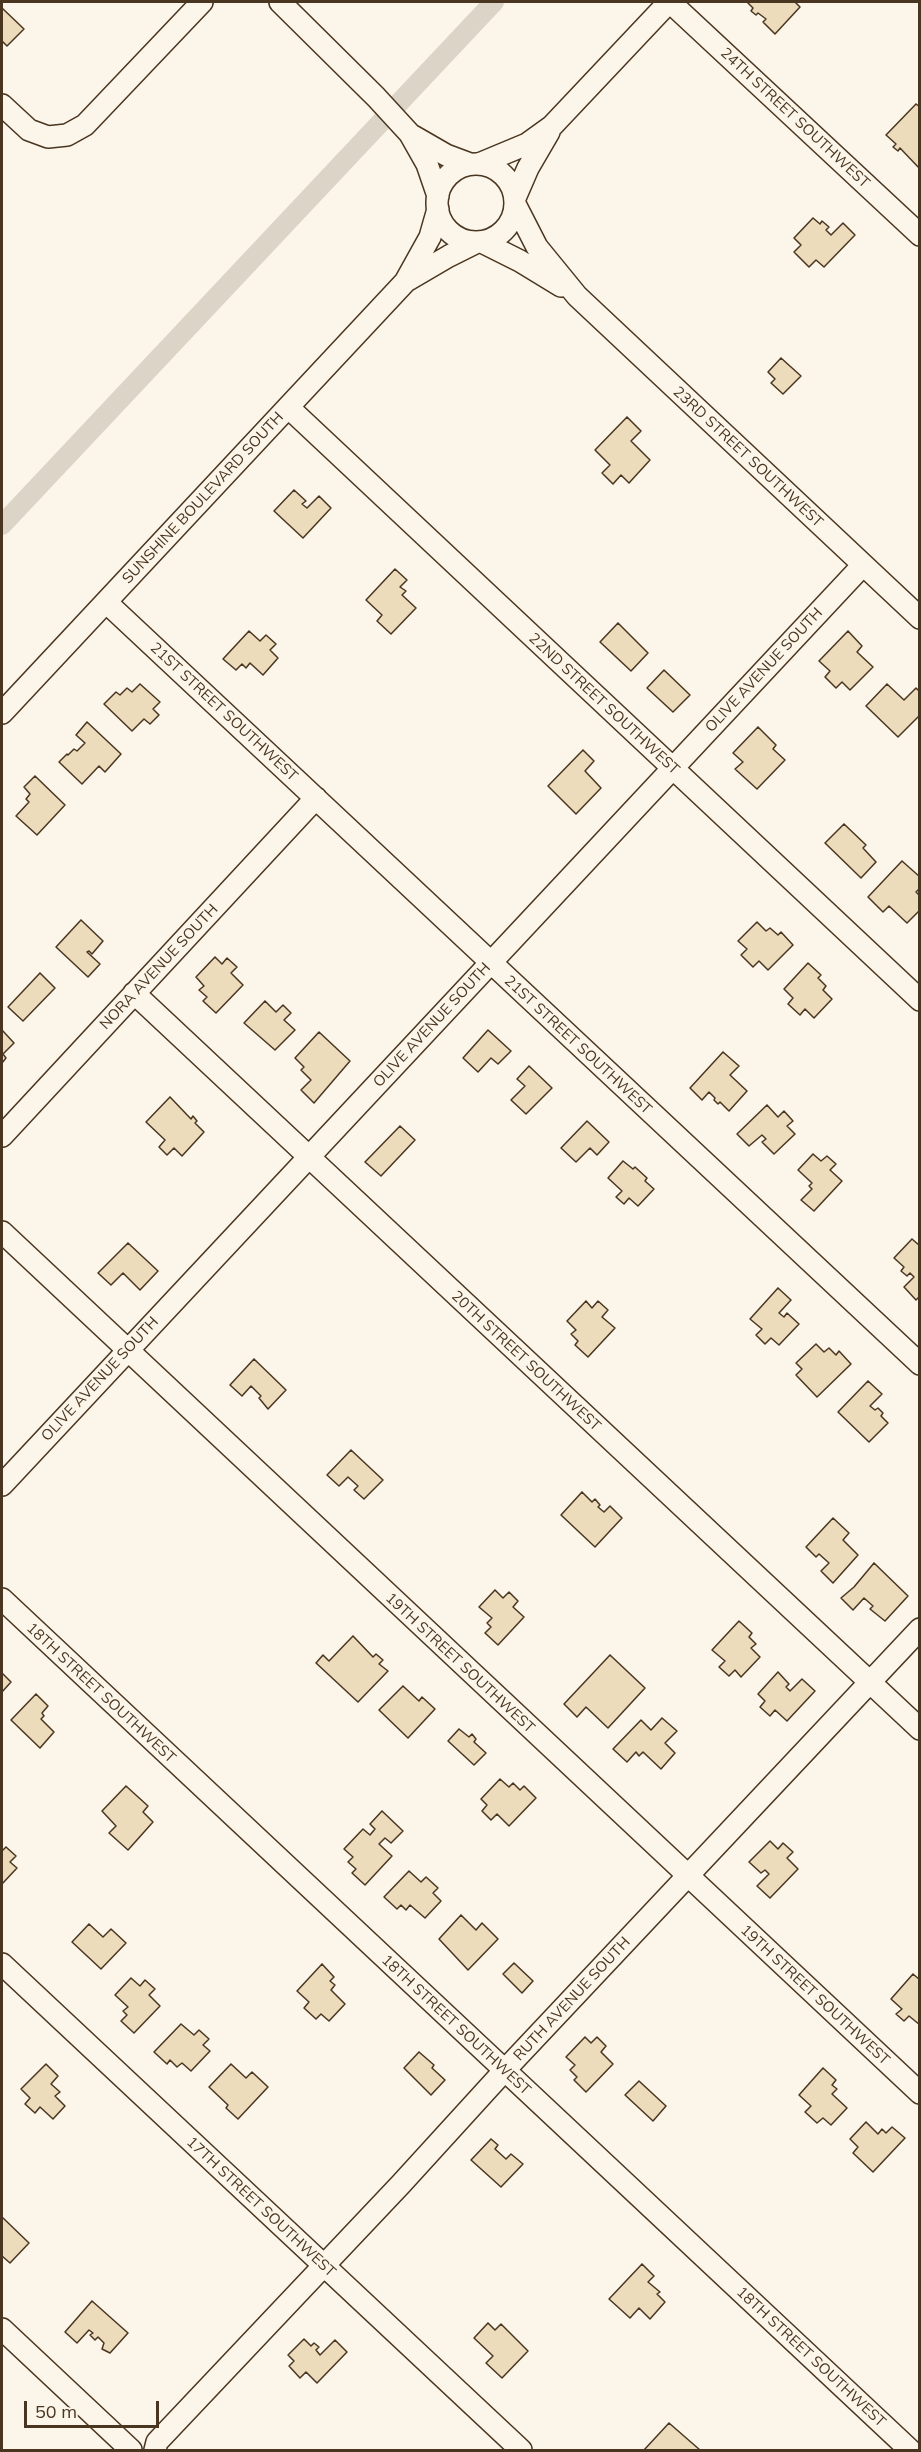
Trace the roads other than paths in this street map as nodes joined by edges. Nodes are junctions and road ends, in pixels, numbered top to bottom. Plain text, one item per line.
1 (201, 2) edge
2 (280, 2) edge
3 (670, 2) edge
4 (2, 105) edge
5 (552, 126) junction
6 (407, 131) junction
7 (475, 164) junction
8 (515, 202) junction
9 (438, 203) junction
10 (920, 235) edge
11 (479, 242) junction
12 (405, 282) junction
13 (577, 296) junction
14 (288, 407) junction
15 (863, 565) junction
16 (106, 602) junction
17 (920, 618) edge
18 (2, 713) edge
19 (673, 769) junction
20 (316, 798) junction
21 (490, 962) junction
22 (134, 993) junction
23 (920, 1000) edge
24 (2, 1136) edge
25 (308, 1157) junction
26 (2, 1232) edge
27 (127, 1350) junction
28 (920, 1365) edge
29 (2, 1485) edge
30 (2, 1599) edge
31 (920, 1629) edge
32 (869, 1682) junction
33 (920, 1729) edge
34 (687, 1876) junction
35 (2, 1964) edge
36 (504, 2071) junction
37 (920, 2093) edge
38 (323, 2265) junction
39 (2, 2329) edge
40 (131, 2451) edge
41 (155, 2451) edge
42 (521, 2451) edge
43 (910, 2451) edge

1 - 4 street
2 - 6 street
3 - 5 street
3 - 10 street, 24TH STREET SOUTHWEST
5 - 7 street
5 - 8 street
6 - 7 street
6 - 9 street
7 - 8 street
7 - 9 street
8 - 11 street
8 - 13 street, 23RD STREET SOUTHWEST
9 - 11 street
9 - 12 street, SUNSHINE BOULEVARD SOUTH
11 - 12 street, SUNSHINE BOULEVARD SOUTH
11 - 13 street, 23RD STREET SOUTHWEST
12 - 14 street, SUNSHINE BOULEVARD SOUTH
13 - 15 street, 23RD STREET SOUTHWEST
14 - 16 street, SUNSHINE BOULEVARD SOUTH
14 - 19 street, 22ND STREET SOUTHWEST
15 - 17 street, 23RD STREET SOUTHWEST
15 - 19 street, OLIVE AVENUE SOUTH
16 - 18 street, SUNSHINE BOULEVARD SOUTH
16 - 20 street, 21ST STREET SOUTHWEST
19 - 21 street, OLIVE AVENUE SOUTH
19 - 23 street, 22ND STREET SOUTHWEST
20 - 21 street, 21ST STREET SOUTHWEST
20 - 22 street, NORA AVENUE SOUTH
21 - 25 street, OLIVE AVENUE SOUTH
21 - 28 street, 21ST STREET SOUTHWEST
22 - 24 street, NORA AVENUE SOUTH
22 - 25 street, 20TH STREET SOUTHWEST
25 - 27 street, OLIVE AVENUE SOUTH
25 - 32 street, 20TH STREET SOUTHWEST
26 - 27 street, 19TH STREET SOUTHWEST
27 - 29 street, OLIVE AVENUE SOUTH
27 - 34 street, 19TH STREET SOUTHWEST
30 - 36 street, 18TH STREET SOUTHWEST
31 - 32 street, RUTH AVENUE SOUTH
32 - 33 street, 20TH STREET SOUTHWEST
32 - 34 street, RUTH AVENUE SOUTH
34 - 36 street, RUTH AVENUE SOUTH
34 - 37 street, 19TH STREET SOUTHWEST
35 - 38 street, 17TH STREET SOUTHWEST
36 - 38 street, RUTH AVENUE SOUTH
36 - 43 street, 18TH STREET SOUTHWEST
38 - 41 street, RUTH AVENUE SOUTH
38 - 42 street, 17TH STREET SOUTHWEST
39 - 40 street

